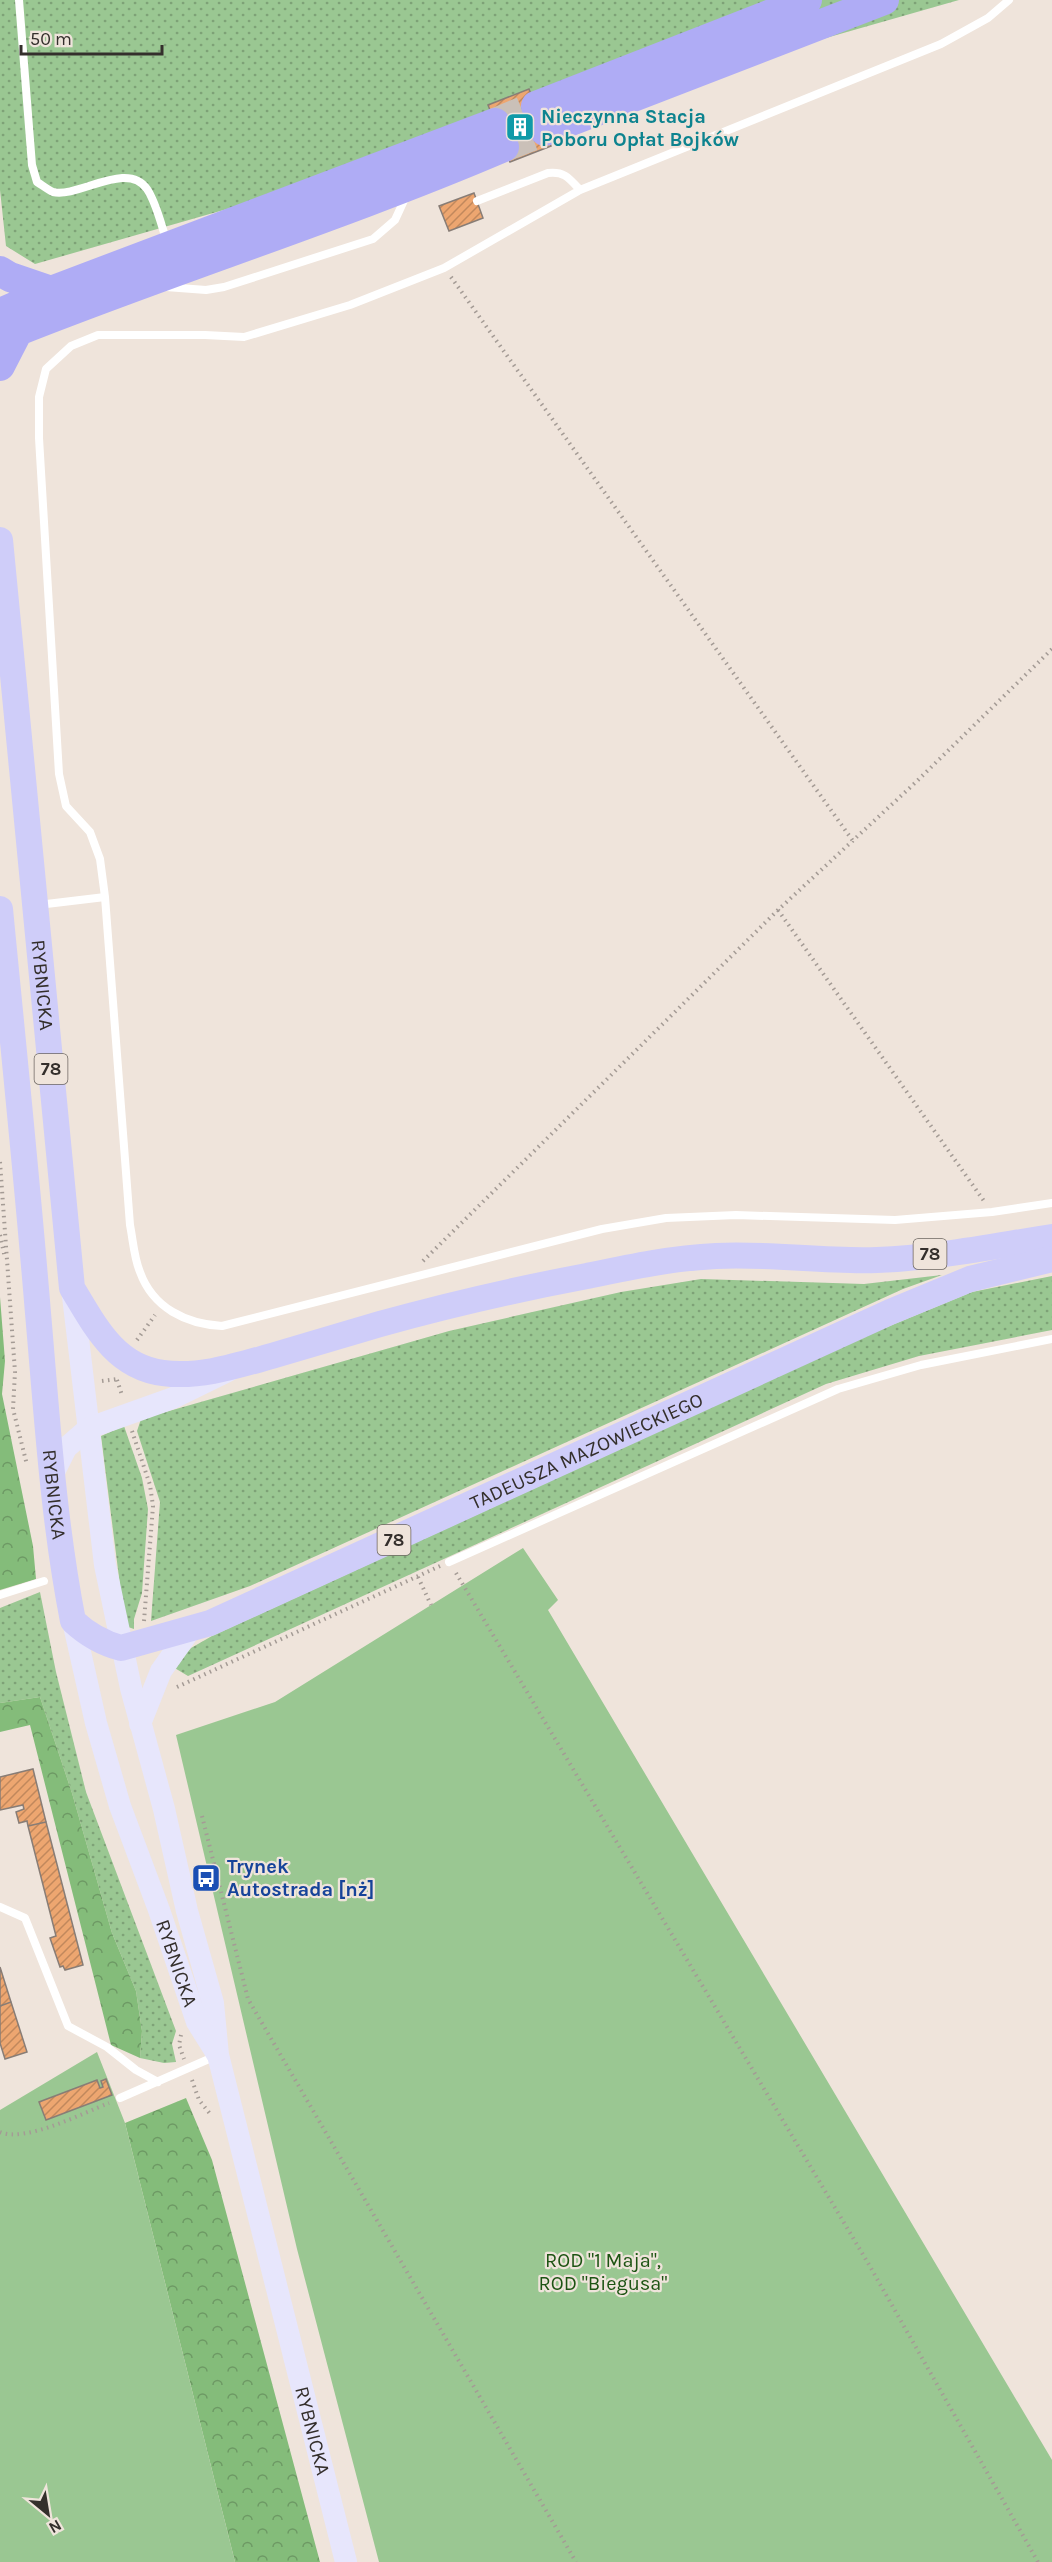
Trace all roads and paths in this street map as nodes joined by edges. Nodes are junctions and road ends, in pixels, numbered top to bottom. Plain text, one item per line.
1 (19, 0) edge
2 (807, 0) edge
3 (884, 0) edge
4 (1010, 0) edge
5 (580, 190) junction
6 (477, 201) dead end
7 (169, 248) junction
8 (444, 268) junction
9 (0, 271) edge
10 (51, 291) junction
11 (6, 324) edge
12 (0, 366) edge
13 (0, 540) edge
14 (1052, 649) edge
15 (853, 841) junction
16 (105, 897) junction
17 (35, 905) junction
18 (0, 909) edge
19 (778, 910) junction
20 (0, 1162) edge
21 (1052, 1203) edge
22 (992, 1212) junction
23 (0, 1235) edge
24 (1052, 1237) edge
25 (1052, 1259) edge
26 (422, 1276) junction
27 (72, 1288) junction
28 (163, 1306) junction
29 (1052, 1339) edge
30 (134, 1346) dead end
31 (237, 1366) junction
32 (96, 1381) dead end
33 (126, 1404) dead end
34 (131, 1427) dead end
35 (89, 1428) junction
36 (51, 1478) junction
37 (449, 1562) junction
38 (418, 1576) junction
39 (44, 1581) dead end
40 (0, 1595) edge
41 (431, 1605) dead end
42 (73, 1621) junction
43 (143, 1628) dead end
44 (190, 1630) junction
45 (122, 1648) junction
46 (177, 1686) dead end
47 (140, 1724) junction
48 (202, 1816) dead end
49 (0, 1907) edge
50 (218, 2055) junction
51 (158, 2082) junction
52 (120, 2098) joint
53 (0, 2132) edge
54 (346, 2562) edge
55 (576, 2562) edge
56 (1038, 2562) edge

1 - 7 lane
2 - 3 highway
4 - 5 lane
5 - 6 lane
5 - 8 lane
7 - 10 highway
7 - 11 highway
8 - 15 path
8 - 16 lane
9 - 10 highway
10 - 11 highway
11 - 12 highway
13 - 17 main road, 78
14 - 15 path
15 - 19 path
16 - 17 lane
16 - 28 lane
17 - 27 main road, RYBNICKA / 78
18 - 36 main road, RYBNICKA / 78
19 - 22 path
19 - 26 path
20 - 23 path
21 - 22 lane
22 - 26 lane
24 - 31 main road, 78
25 - 44 main road, TADEUSZA MAZOWIECKIEGO / 78
26 - 28 lane
27 - 31 main road, 78
27 - 35 main road, RYBNICKA
28 - 30 path
29 - 37 lane
31 - 35 main road
32 - 33 path
34 - 43 path
35 - 36 main road
35 - 45 main road, RYBNICKA
36 - 42 main road, RYBNICKA / 78
37 - 38 path
37 - 56 path
38 - 41 path
38 - 46 path
39 - 40 lane
42 - 45 main road
42 - 50 main road, RYBNICKA
44 - 45 main road, TADEUSZA MAZOWIECKIEGO / 78
44 - 47 main road
45 - 47 main road, RYBNICKA
47 - 50 main road, RYBNICKA
48 - 55 path
49 - 51 lane
50 - 51 lane
50 - 54 main road, RYBNICKA
51 - 52 lane
52 - 53 path

